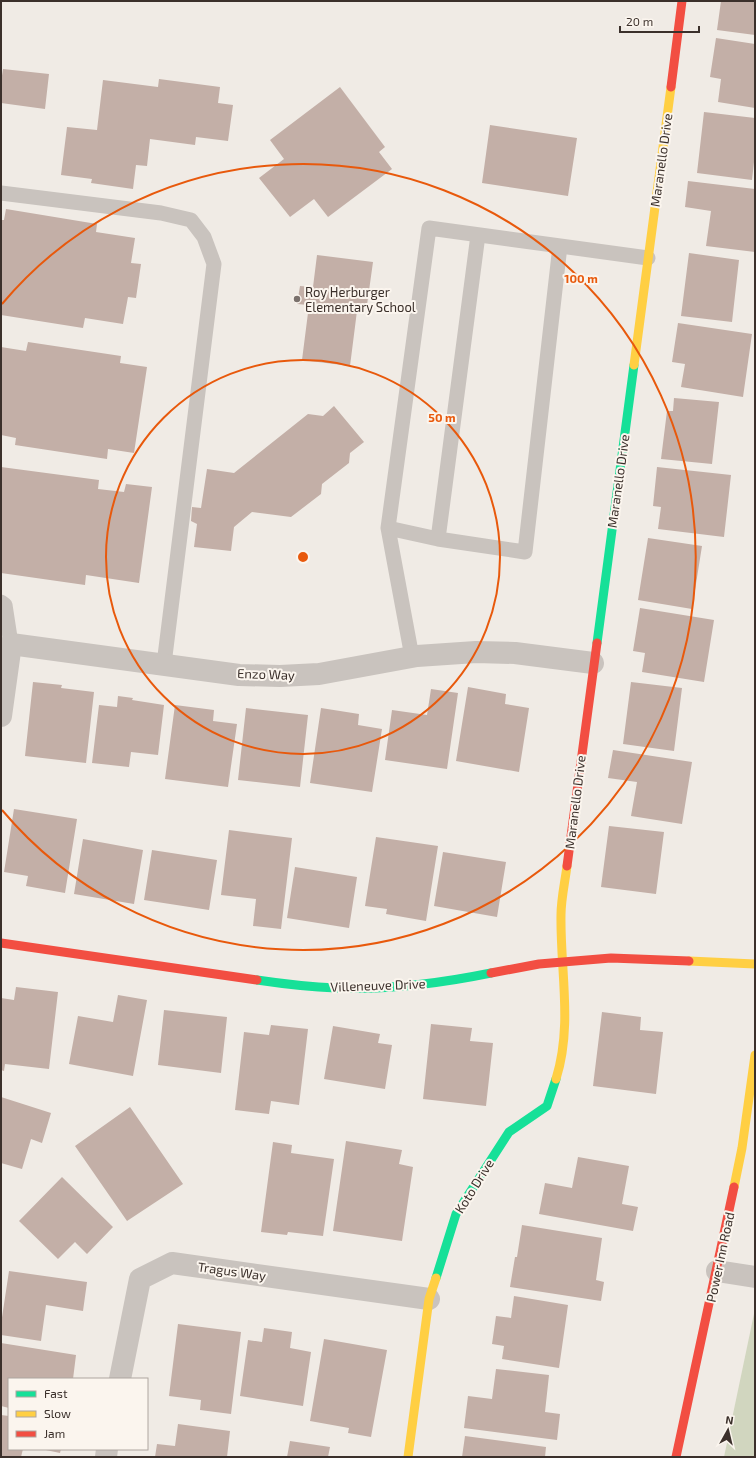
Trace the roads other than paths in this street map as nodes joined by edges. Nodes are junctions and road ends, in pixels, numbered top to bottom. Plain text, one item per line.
1 (682, 1) edge
2 (1, 193) edge
3 (478, 235) junction
4 (560, 246) junction
5 (648, 258) junction
6 (388, 528) junction
7 (438, 539) junction
8 (1, 602) edge
9 (10, 644) junction
10 (412, 658) junction
11 (164, 664) junction
12 (593, 664) junction
13 (1, 716) edge
14 (1, 943) edge
15 (562, 961) junction
16 (755, 964) edge
17 (755, 1055) edge
18 (717, 1271) junction
19 (755, 1277) edge
20 (429, 1299) junction
21 (120, 1378) edge
22 (408, 1457) edge
23 (676, 1457) edge

1 - 5 street, Maranello Drive
2 - 11 lane
3 - 4 lane
3 - 6 lane
3 - 7 lane
4 - 5 lane
4 - 7 lane
5 - 12 street, Maranello Drive
6 - 7 lane
6 - 10 lane
8 - 9 lane
9 - 11 street, Enzo Way
9 - 13 street
10 - 11 street, Enzo Way
10 - 12 street, Enzo Way
12 - 15 street, Maranello Drive
14 - 15 street, Villeneuve Drive
15 - 16 street, Villeneuve Drive
15 - 20 street, Koto Drive
17 - 18 street, Power Inn Road
18 - 19 street
18 - 23 street, Power Inn Road
20 - 21 street, Tragus Way
20 - 22 street, Koto Drive

